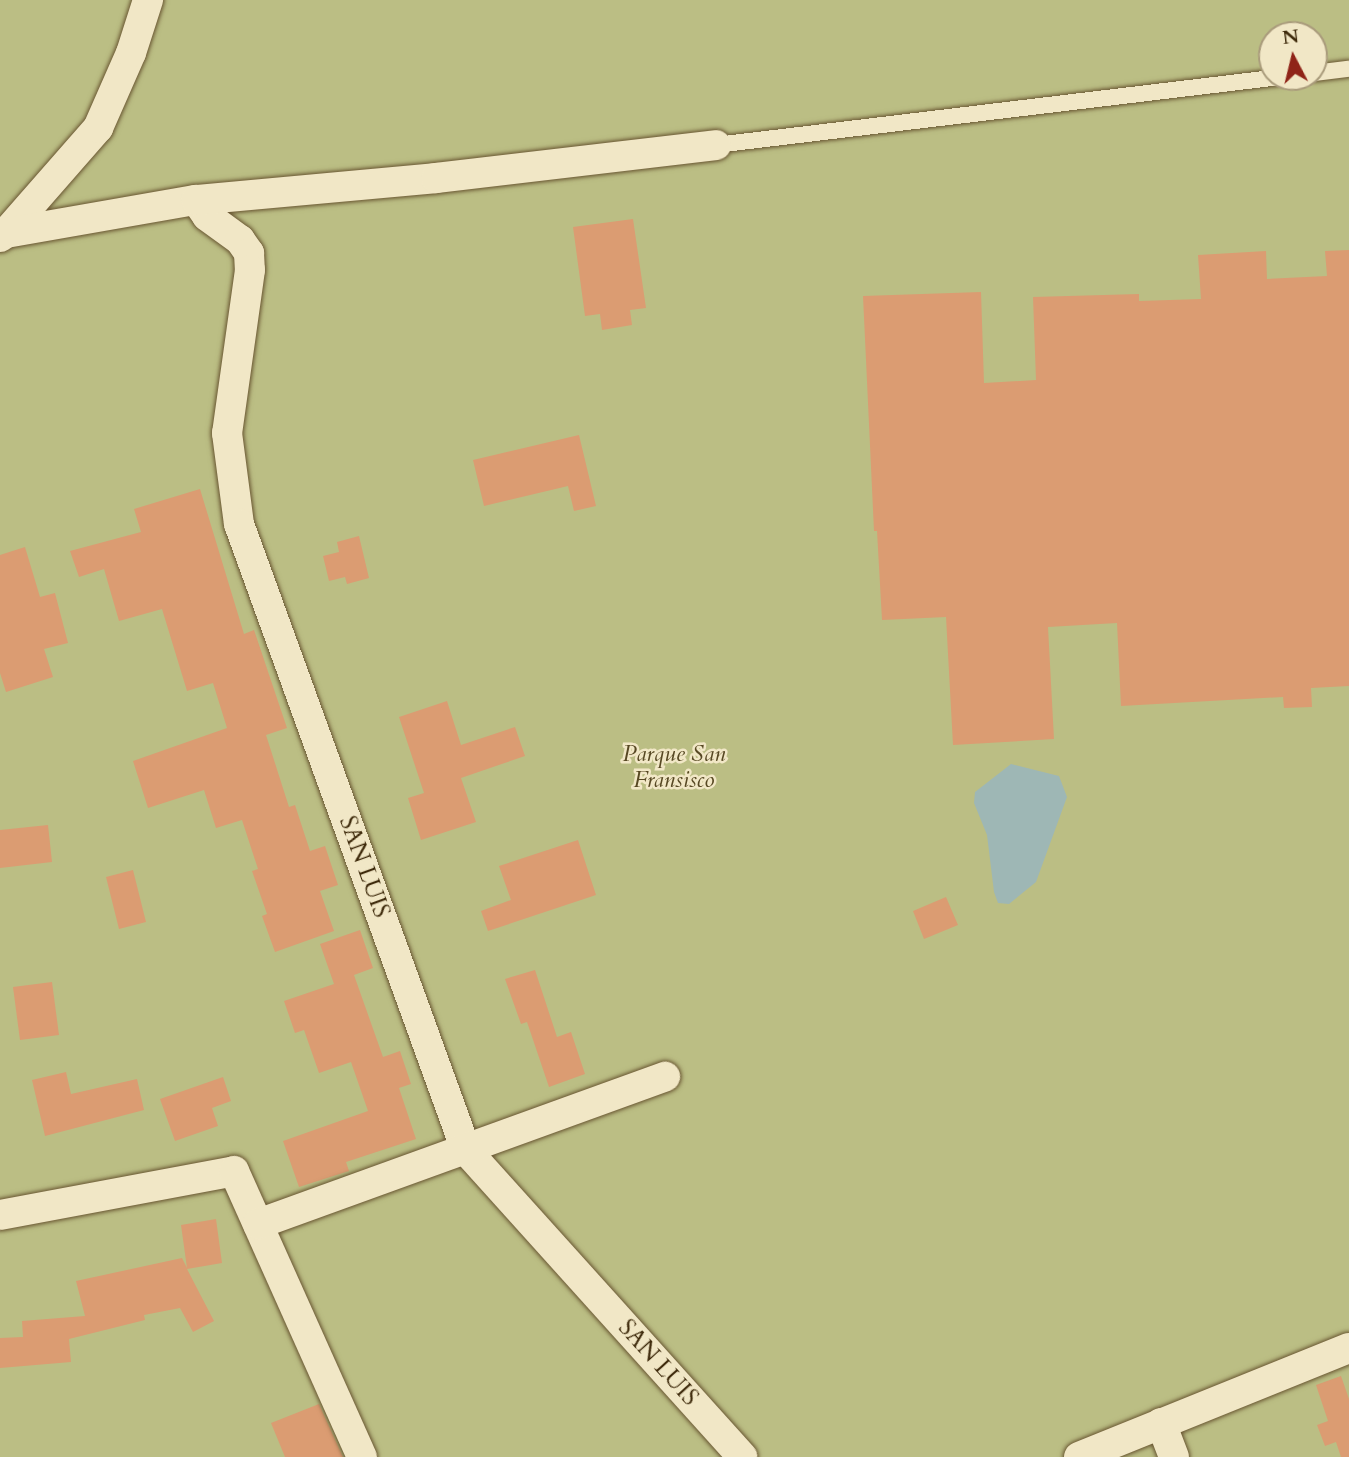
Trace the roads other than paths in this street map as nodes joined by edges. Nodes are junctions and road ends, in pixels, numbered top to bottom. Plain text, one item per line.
1 (148, 0) edge
2 (1349, 69) edge
3 (1328, 71) edge
4 (1258, 80) edge
5 (716, 145) joint
6 (196, 200) junction
7 (3, 235) edge
8 (665, 1077) dead end
9 (466, 1150) junction
10 (0, 1215) edge
11 (268, 1221) junction
12 (1349, 1348) edge
13 (1161, 1423) junction
14 (362, 1457) edge
15 (742, 1457) edge
16 (1079, 1457) edge
17 (1174, 1457) edge

1 - 7 street
2 - 3 lane
4 - 5 lane
5 - 6 street
6 - 7 street
6 - 9 street, SAN LUIS
8 - 9 street
9 - 11 street
9 - 15 street, SAN LUIS
10 - 11 street
11 - 14 street
12 - 13 street
13 - 16 street
13 - 17 street

